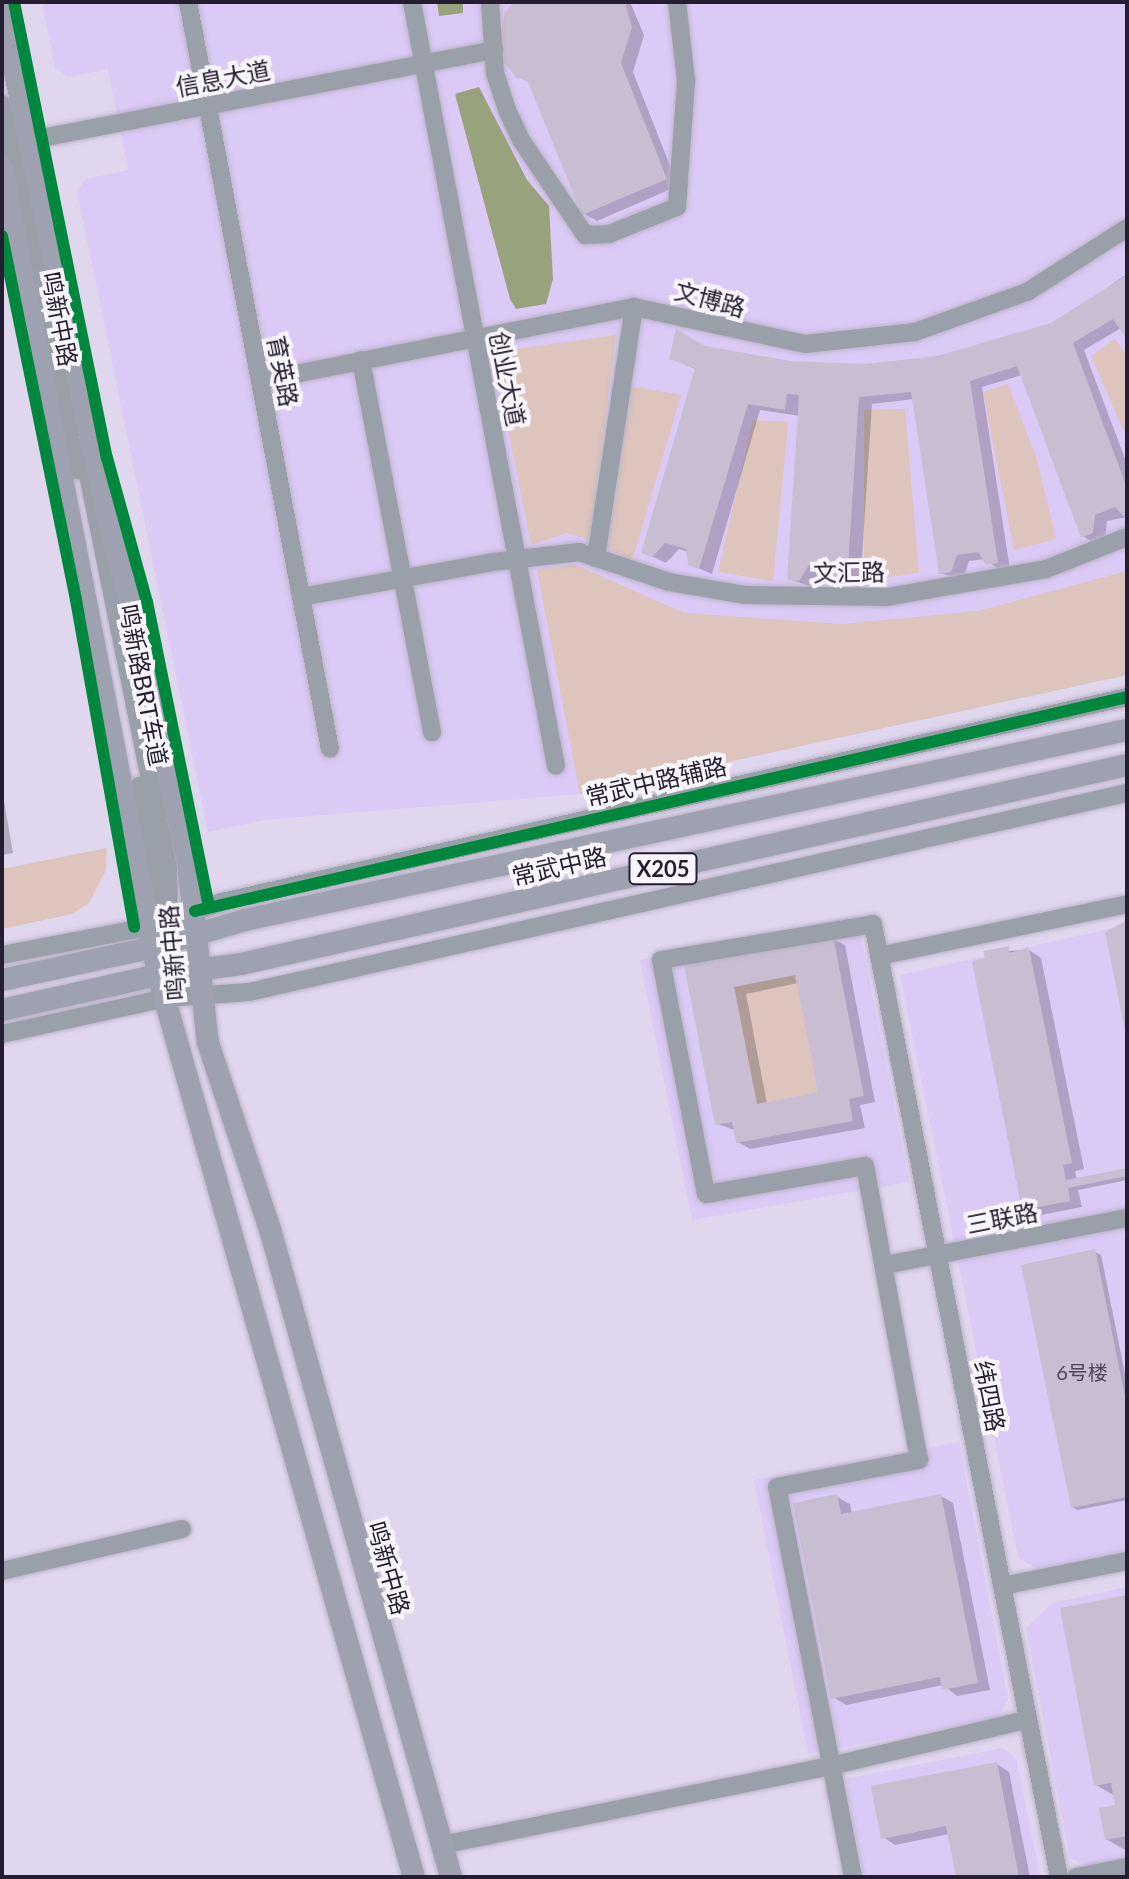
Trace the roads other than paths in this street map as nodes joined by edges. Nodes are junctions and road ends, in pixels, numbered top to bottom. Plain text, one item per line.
1 (188, 2) edge
2 (412, 2) edge
3 (490, 2) edge
4 (677, 2) edge
5 (2, 10) edge
6 (494, 50) junction
7 (2, 54) edge
8 (424, 64) junction
9 (2, 104) edge
10 (208, 105) junction
11 (31, 140) junction
12 (2, 167) edge
13 (1127, 228) edge
14 (10, 244) edge
15 (634, 307) junction
16 (476, 337) junction
17 (361, 360) junction
18 (260, 381) junction
19 (1127, 537) edge
20 (518, 558) junction
21 (596, 558) junction
22 (403, 578) junction
23 (301, 597) junction
24 (1127, 697) edge
25 (1127, 730) edge
26 (432, 732) dead end
27 (330, 749) dead end
28 (1127, 765) edge
29 (556, 766) dead end
30 (1127, 793) edge
31 (1127, 904) edge
32 (195, 922) junction
33 (155, 935) junction
34 (2, 955) edge
35 (879, 956) junction
36 (198, 970) junction
37 (158, 975) junction
38 (2, 980) edge
39 (200, 996) junction
40 (166, 998) junction
41 (2, 1010) edge
42 (2, 1034) edge
43 (1127, 1218) edge
44 (939, 1254) junction
45 (885, 1265) junction
46 (182, 1529) dead end
47 (1127, 1561) edge
48 (2, 1571) edge
49 (1002, 1586) junction
50 (1026, 1720) junction
51 (831, 1766) junction
52 (442, 1845) junction
53 (1127, 1867) edge
54 (414, 1877) edge
55 (451, 1877) edge
56 (853, 1877) edge
57 (1059, 1877) edge
58 (1076, 1877) edge

1 - 10 street, 育英路
2 - 8 street, 创业大道
3 - 6 street
4 - 6 street
5 - 11 main road, 鸣新中路
6 - 8 street, 信息大道
7 - 33 street, 鸣新路BRT车道
8 - 10 street, 信息大道
8 - 16 street, 创业大道
9 - 33 street, 鸣新路BRT车道
10 - 11 street, 信息大道
10 - 18 street, 育英路
11 - 32 main road, 鸣新中路
12 - 14 main road, 鸣新中路
13 - 15 street, 文博路
14 - 33 main road, 鸣新中路
15 - 16 street, 文博路
15 - 21 street
16 - 17 street, 文博路
16 - 20 street, 创业大道
17 - 18 street, 文博路
17 - 22 street
18 - 23 street, 育英路
19 - 21 street, 文汇路
20 - 21 street, 文汇路
20 - 22 street, 文汇路
20 - 29 street, 创业大道
22 - 23 street, 文汇路
22 - 26 street
23 - 27 street, 育英路
24 - 32 street, 常武中路辅路
25 - 32 main road, 常武中路 / X205
28 - 36 main road, 常武中路 / X205
30 - 39 street
31 - 35 street
32 - 33 main road, 常武中路 / X205
32 - 36 main road, 鸣新中路
33 - 34 street
33 - 37 main road, 鸣新中路
33 - 38 main road, 常武中路 / X205
35 - 44 street, 纬四路
35 - 45 street, 纬四路
36 - 37 main road, 常武中路 / X205
36 - 39 main road, 鸣新中路
37 - 39 main road
37 - 40 main road, 鸣新中路
37 - 41 main road, 常武中路 / X205
39 - 40 street
39 - 52 main road, 鸣新中路
40 - 42 street
40 - 54 main road, 鸣新中路
43 - 44 street, 三联路
44 - 45 street, 三联路
44 - 49 street, 纬四路
45 - 51 street
46 - 48 street
47 - 49 street
49 - 50 street, 纬四路
50 - 51 street
50 - 57 street, 纬四路
51 - 52 street
51 - 56 street
52 - 55 main road, 鸣新中路
53 - 58 street

